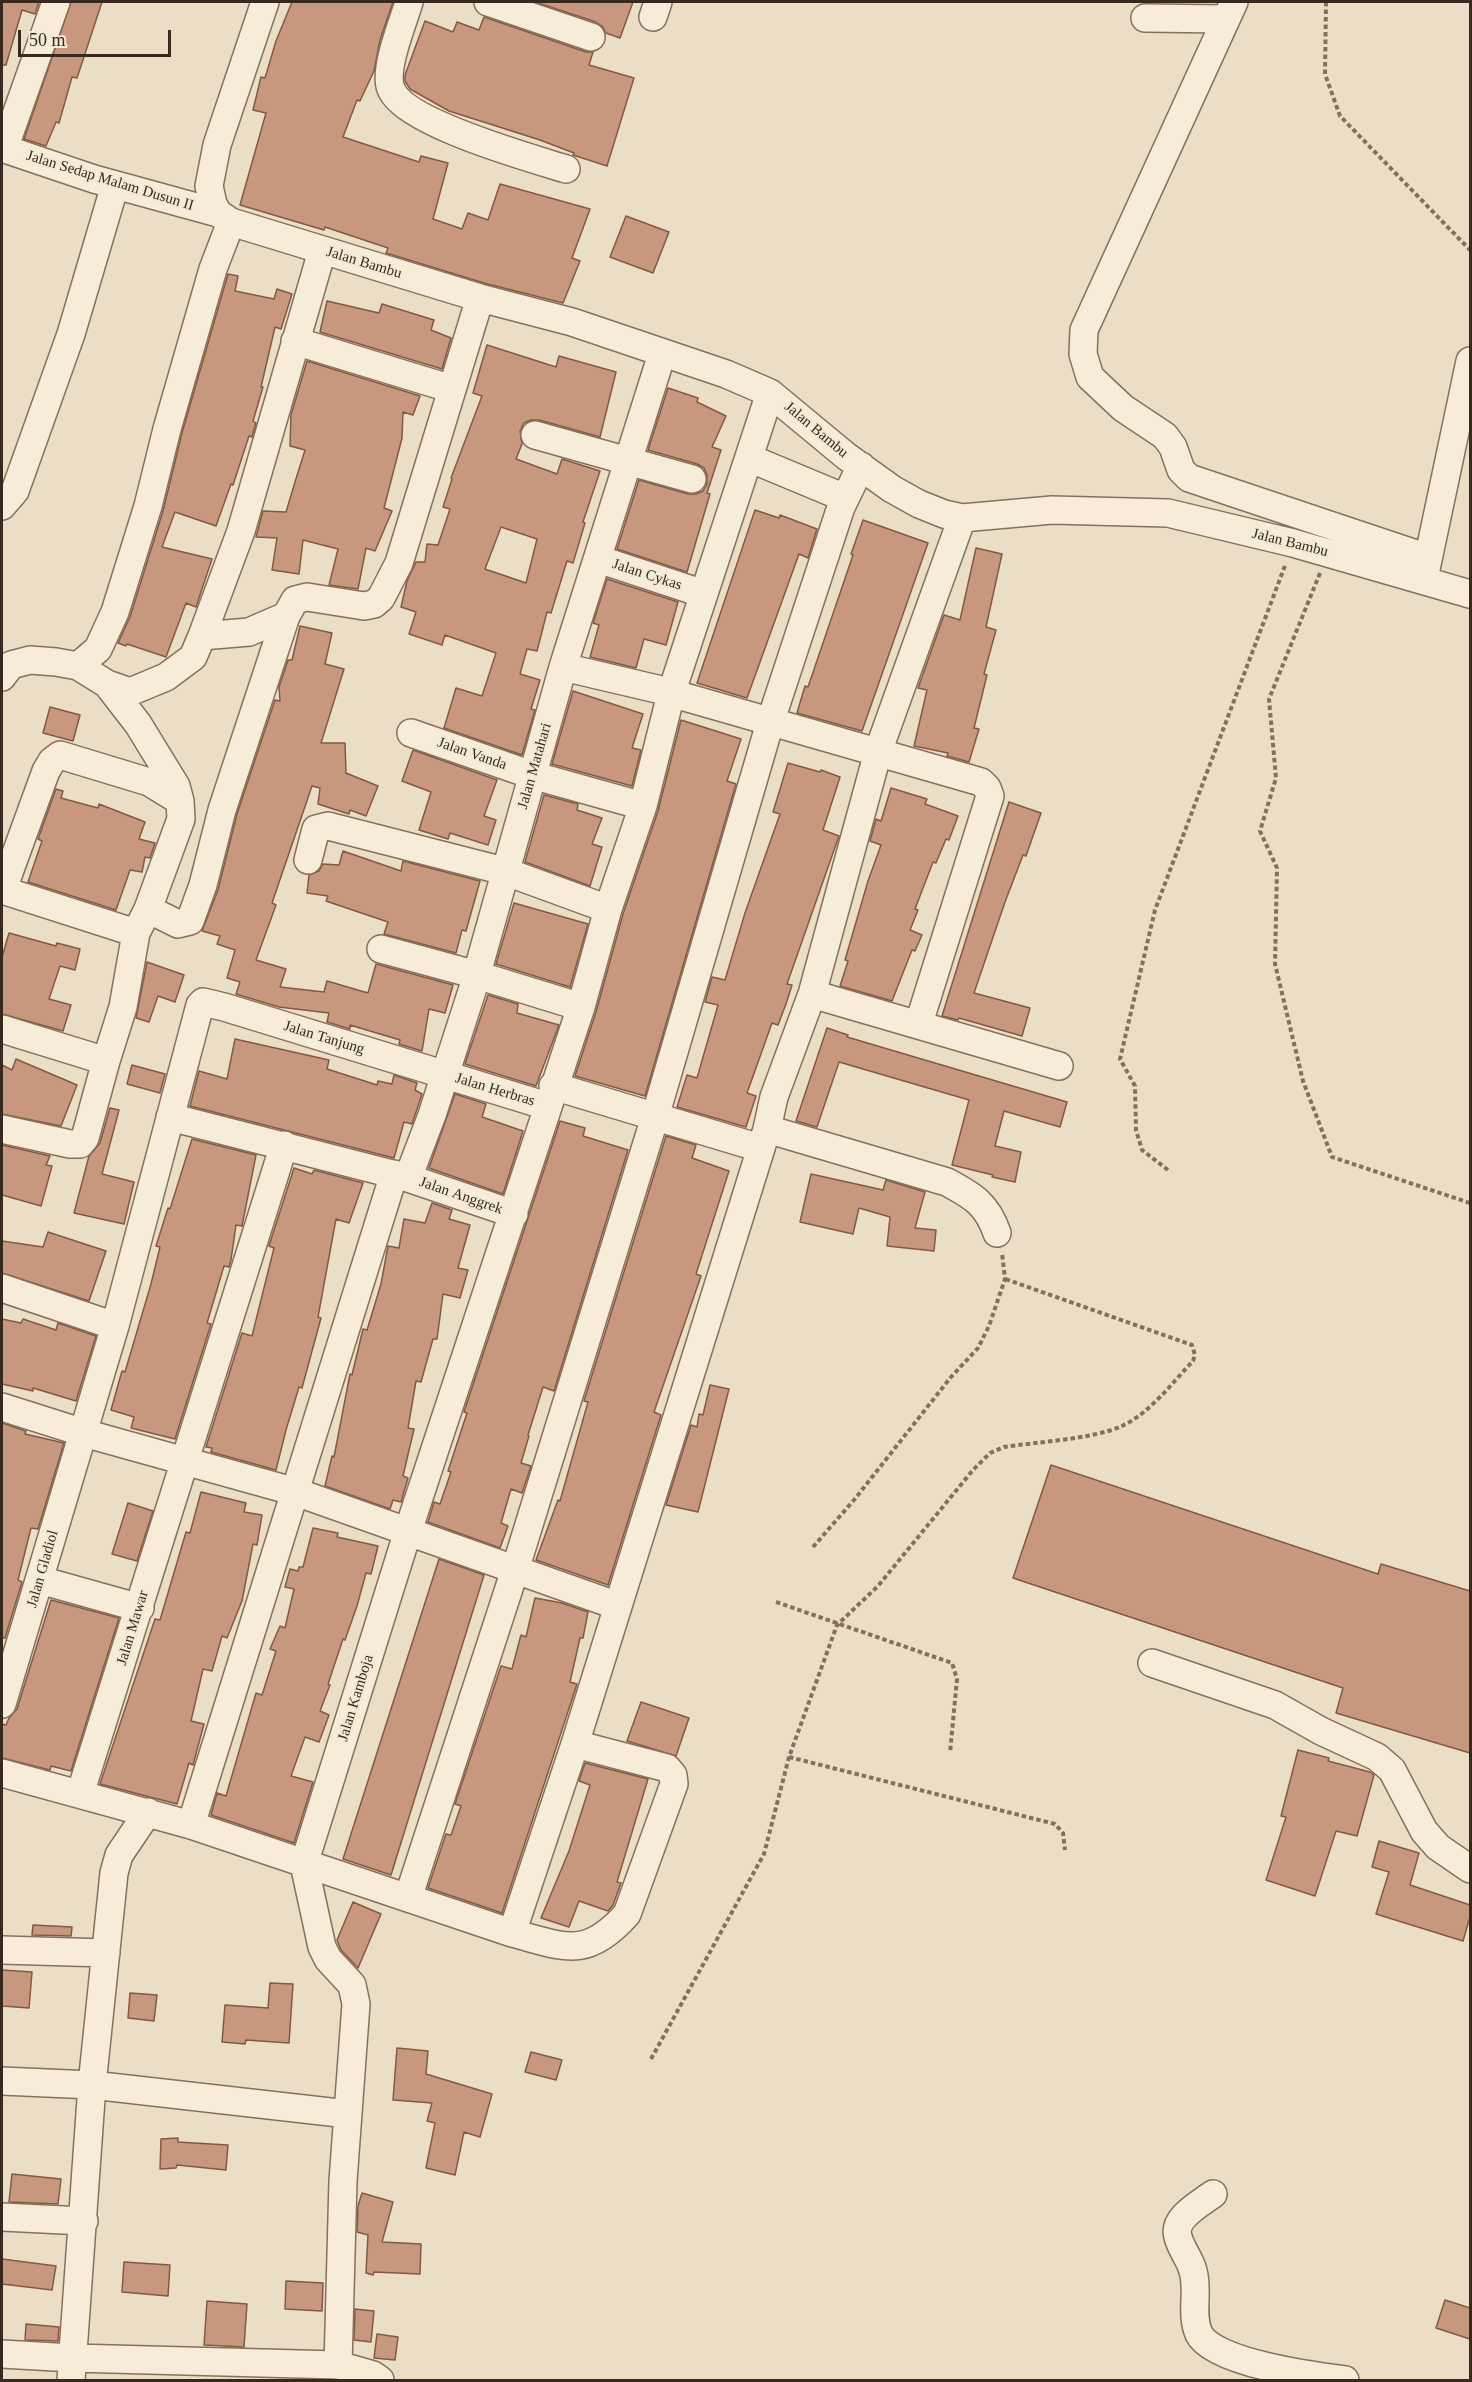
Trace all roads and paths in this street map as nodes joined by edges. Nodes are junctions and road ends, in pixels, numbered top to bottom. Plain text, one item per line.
1 (56, 2) edge
2 (265, 2) edge
3 (409, 2) edge
4 (488, 2) edge
5 (1326, 2) edge
6 (530, 8) edge
7 (1230, 10) edge
8 (1145, 18) dead end
9 (591, 37) dead end
10 (3, 149) edge
11 (566, 169) dead end
12 (116, 185) junction
13 (224, 218) junction
14 (1470, 250) edge
15 (321, 251) junction
16 (480, 297) junction
17 (295, 341) junction
18 (662, 354) junction
19 (1470, 363) edge
20 (452, 389) junction
21 (770, 393) junction
22 (535, 435) dead end
23 (749, 459) junction
24 (628, 463) junction
25 (861, 466) junction
26 (692, 480) dead end
27 (845, 498) junction
28 (2, 506) edge
29 (962, 518) junction
30 (1293, 543) junction
31 (1328, 552) junction
32 (598, 560) junction
33 (1426, 569) junction
34 (695, 591) dead end
35 (1470, 594) edge
36 (286, 616) junction
37 (202, 636) junction
38 (78, 666) junction
39 (563, 667) junction
40 (2, 677) edge
41 (107, 684) junction
42 (670, 694) junction
43 (770, 723) junction
44 (411, 733) dead end
45 (878, 752) junction
46 (532, 775) junction
47 (180, 801) junction
48 (643, 806) junction
49 (308, 860) dead end
50 (504, 871) junction
51 (2, 889) edge
52 (148, 909) junction
53 (608, 909) junction
54 (136, 933) junction
55 (381, 949) dead end
56 (477, 975) junction
57 (812, 994) junction
58 (203, 1002) joint
59 (581, 1007) junction
60 (920, 1023) junction
61 (2, 1029) edge
62 (106, 1061) junction
63 (1059, 1066) dead end
64 (444, 1075) junction
65 (550, 1096) junction
66 (170, 1117) junction
67 (655, 1117) junction
68 (2, 1129) edge
69 (763, 1138) junction
70 (284, 1145) junction
71 (1168, 1170) dead end
72 (401, 1176) junction
73 (1470, 1203) edge
74 (514, 1214) junction
75 (997, 1233) dead end
76 (2, 1288) edge
77 (115, 1326) junction
78 (2, 1407) edge
79 (84, 1433) junction
80 (184, 1461) junction
81 (296, 1492) junction
82 (408, 1531) junction
83 (813, 1547) dead end
84 (515, 1570) junction
85 (40, 1580) junction
86 (776, 1602) dead end
87 (618, 1606) junction
88 (140, 1608) junction
89 (837, 1625) junction
90 (1152, 1663) dead end
91 (2, 1704) edge
92 (575, 1744) junction
93 (950, 1753) dead end
94 (789, 1757) junction
95 (2, 1773) edge
96 (80, 1794) junction
97 (148, 1812) junction
98 (191, 1825) junction
99 (1065, 1850) dead end
100 (304, 1864) junction
101 (1470, 1869) edge
102 (408, 1898) junction
103 (512, 1933) junction
104 (2, 1950) edge
105 (106, 1953) junction
106 (651, 2059) dead end
107 (2, 2081) edge
108 (92, 2085) junction
109 (348, 2114) junction
110 (1213, 2194) dead end
111 (2, 2217) edge
112 (84, 2221) junction
113 (2, 2354) edge
114 (338, 2365) junction
115 (72, 2369) edge
116 (380, 2380) edge
117 (1345, 2380) edge

1 - 10 street
2 - 13 street
3 - 11 street
4 - 6 street
5 - 14 path
6 - 9 street
7 - 8 street
7 - 33 street
10 - 12 street, Jalan Sedap Malam Dusun II
12 - 13 street, Jalan Sedap Malam Dusun II
12 - 28 street
13 - 15 street, Jalan Bambu
13 - 38 street
15 - 16 street, Jalan Bambu
15 - 17 street
16 - 18 street, Jalan Bambu
16 - 20 street
17 - 20 street
17 - 37 street
18 - 21 street, Jalan Bambu
18 - 24 street, Jalan Matahari
19 - 33 street
20 - 36 street
21 - 23 street, Jalan Kamboja
21 - 25 street, Jalan Bambu
22 - 24 street
23 - 27 street
23 - 42 street, Jalan Kamboja
24 - 26 street
24 - 32 street, Jalan Matahari
25 - 27 street
25 - 29 street, Jalan Bambu
27 - 43 street
29 - 30 street, Jalan Bambu
29 - 45 street
30 - 31 street, Jalan Bambu
30 - 71 path
31 - 33 street, Jalan Bambu
31 - 73 path
32 - 34 street, Jalan Cykas
32 - 39 street, Jalan Matahari
33 - 35 street, Jalan Bambu
36 - 37 street
36 - 52 street
37 - 41 street
38 - 40 street
38 - 41 street
39 - 42 street
39 - 46 street, Jalan Matahari
41 - 47 street
42 - 43 street
42 - 48 street, Jalan Kamboja
43 - 45 street
43 - 67 street
44 - 46 street, Jalan Vanda
45 - 57 street
45 - 60 street
46 - 48 street, Jalan Vanda
46 - 50 street, Jalan Matahari
47 - 51 street
47 - 52 street
48 - 53 street, Jalan Kamboja
49 - 50 street
50 - 53 street
50 - 56 street, Jalan Matahari
51 - 54 street
52 - 54 street
53 - 59 street, Jalan Kamboja
54 - 62 street
55 - 56 street
56 - 59 street
56 - 64 street, Jalan Matahari
57 - 60 street
57 - 69 street
58 - 64 street, Jalan Tanjung
58 - 66 street, Jalan Gladiol
59 - 65 street, Jalan Kamboja
60 - 63 street
61 - 62 street
62 - 68 street
64 - 65 street, Jalan Herbras
64 - 72 street, Jalan Matahari
65 - 67 street, Jalan Herbras
65 - 74 street, Jalan Kamboja
66 - 70 street, Jalan Anggrek
66 - 77 street, Jalan Gladiol
67 - 69 street, Jalan Herbras
67 - 84 street
69 - 75 street, Jalan Herbras
69 - 87 street
70 - 72 street, Jalan Anggrek
70 - 80 street, Jalan Mawar
72 - 74 street, Jalan Anggrek
72 - 81 street, Jalan Matahari
74 - 82 street, Jalan Kamboja
76 - 77 street
77 - 79 street, Jalan Gladiol
78 - 79 street
79 - 80 street
79 - 85 street, Jalan Gladiol
80 - 81 street
80 - 88 street, Jalan Mawar
81 - 82 street
81 - 98 street, Jalan Matahari
82 - 84 street
82 - 100 street, Jalan Kamboja
83 - 89 path
84 - 87 street
84 - 102 street
85 - 88 street
85 - 91 street, Jalan Gladiol
86 - 89 path
87 - 92 street
88 - 96 street, Jalan Mawar
89 - 93 path
89 - 94 path
90 - 101 street
92 - 103 street
92 - 103 street
94 - 99 path
94 - 106 path
95 - 96 street
96 - 97 street
97 - 98 street
97 - 105 street
98 - 100 street
100 - 102 street
100 - 109 street
102 - 103 street
104 - 105 street
105 - 108 street
107 - 108 street
108 - 109 street
108 - 112 street
109 - 114 street
110 - 117 street
111 - 112 street
112 - 115 street
113 - 115 street
114 - 115 street
114 - 116 street

